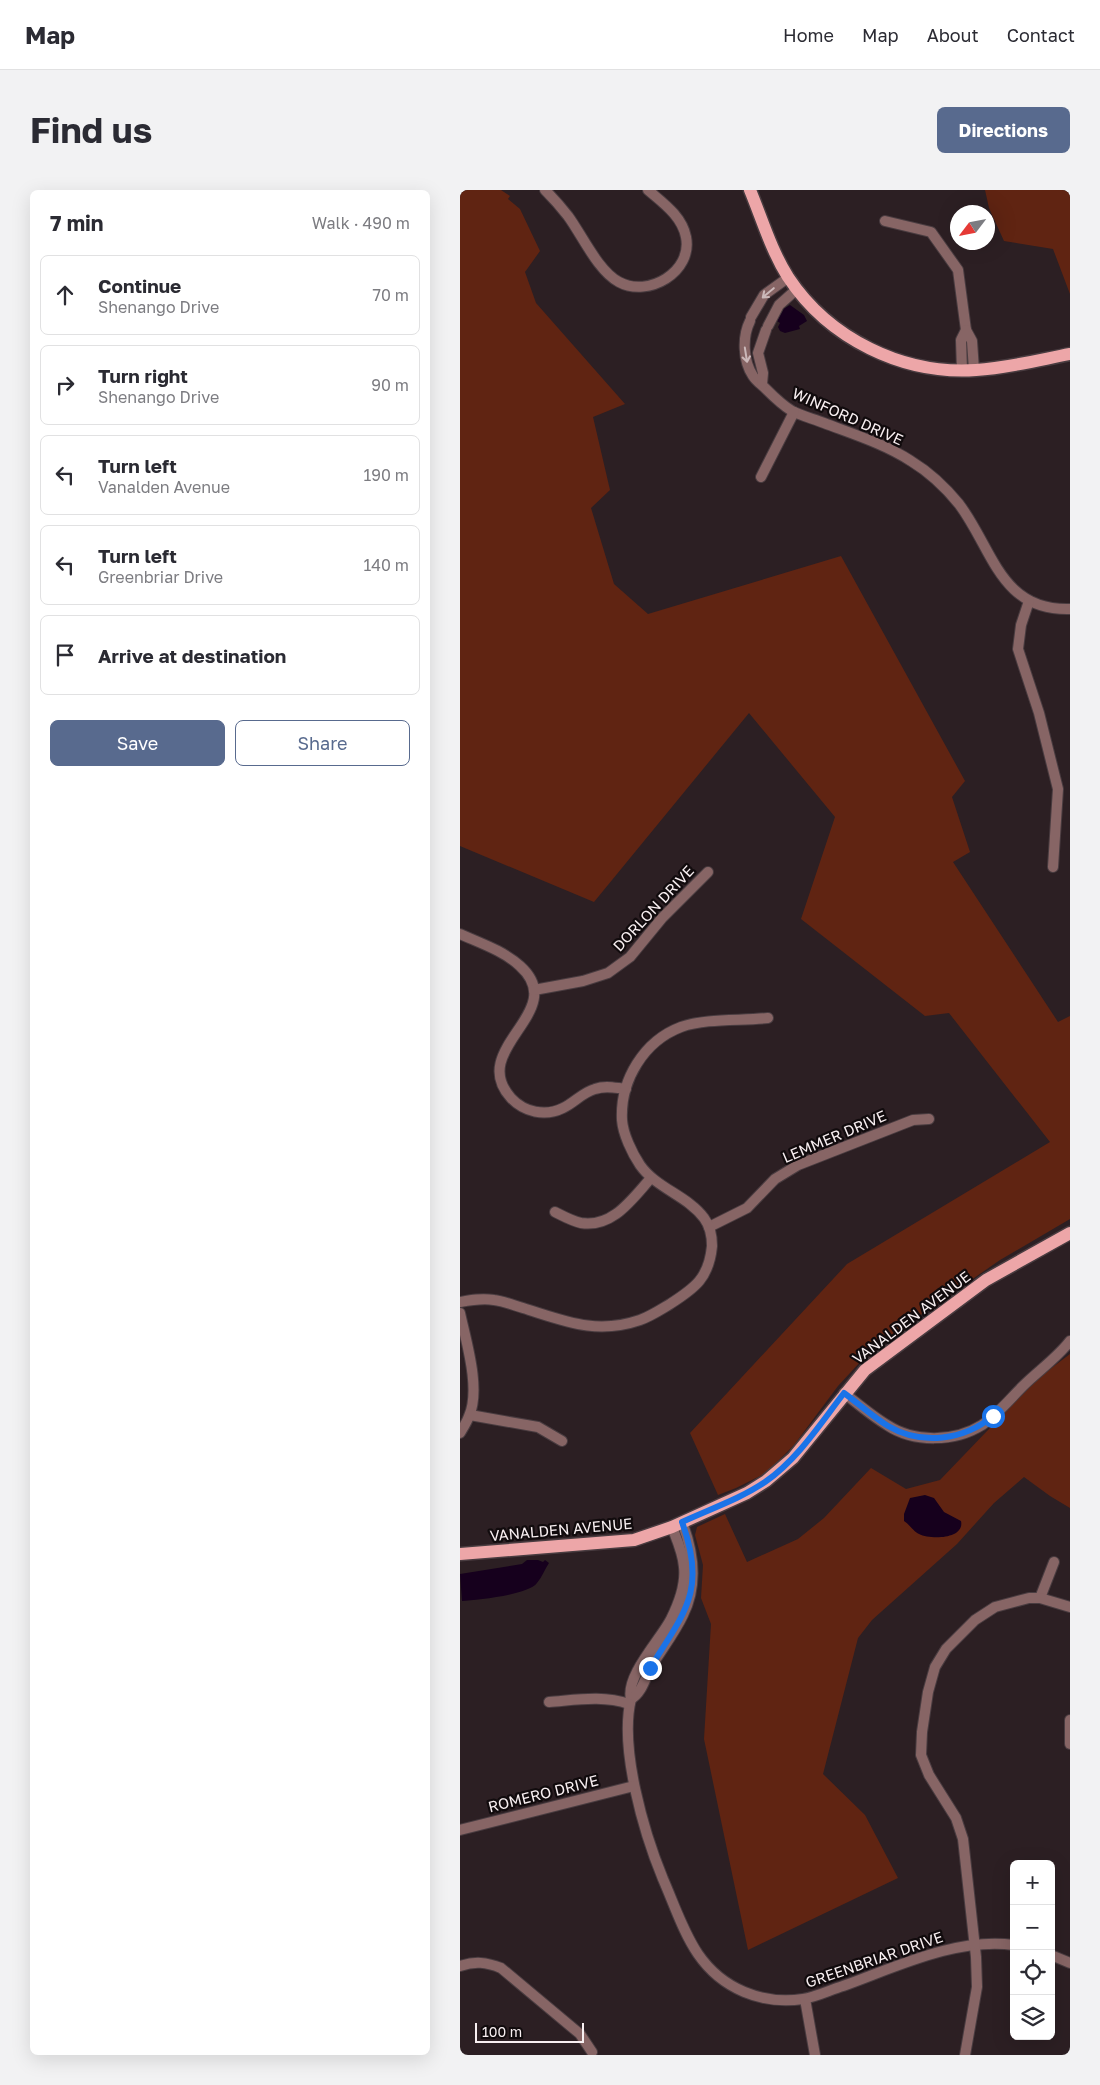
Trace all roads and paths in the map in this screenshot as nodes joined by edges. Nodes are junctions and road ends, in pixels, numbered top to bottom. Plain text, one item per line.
1 (545, 190) edge
2 (648, 190) edge
3 (750, 190) edge
4 (885, 221) dead end
5 (788, 277) junction
6 (797, 289) junction
7 (1070, 354) edge
8 (968, 370) junction
9 (762, 384) junction
10 (794, 412) junction
11 (760, 477) dead end
12 (1028, 601) junction
13 (1070, 608) edge
14 (1053, 867) dead end
15 (708, 872) dead end
16 (460, 934) edge
17 (534, 990) junction
18 (768, 1018) dead end
19 (626, 1089) junction
20 (928, 1119) dead end
21 (651, 1178) junction
22 (555, 1212) dead end
23 (709, 1227) junction
24 (1070, 1233) edge
25 (460, 1302) edge
26 (460, 1313) edge
27 (1070, 1341) edge
28 (844, 1393) junction
29 (470, 1415) junction
30 (460, 1433) edge
31 (562, 1441) dead end
32 (677, 1525) junction
33 (460, 1554) edge
34 (1054, 1562) dead end
35 (1040, 1598) junction
36 (1070, 1607) edge
37 (630, 1701) junction
38 (549, 1702) dead end
39 (1070, 1720) edge
40 (1070, 1744) edge
41 (634, 1786) junction
42 (460, 1830) edge
43 (1010, 1944) edge
44 (974, 1945) junction
45 (1055, 1957) edge
46 (1070, 1963) edge
47 (460, 1966) edge
48 (805, 1999) junction
49 (592, 2052) dead end
50 (815, 2055) edge
51 (965, 2055) edge

1 - 2 street
3 - 5 main road
4 - 8 street
5 - 6 main road
5 -> 9 street, WINFORD DRIVE
6 - 8 main road
6 - 9 street
7 - 8 main road
9 - 10 street, WINFORD DRIVE
10 - 11 street
10 - 12 street, WINFORD DRIVE
12 - 13 street, WINFORD DRIVE
12 - 14 street
15 - 17 street, DORLON DRIVE
16 - 17 street
17 - 19 street
18 - 19 street
19 - 21 street
20 - 23 street, LEMMER DRIVE
21 - 22 street
21 - 23 street
23 - 25 street
24 - 28 main road, VANALDEN AVENUE
26 - 29 street
27 - 28 street
28 - 32 main road, VANALDEN AVENUE
29 - 30 street
29 - 31 street
32 - 33 main road, VANALDEN AVENUE
32 - 37 street
34 - 35 street
35 - 36 street
35 - 44 street
37 - 38 street
37 - 41 street, GREENBRIAR DRIVE
39 - 40 street
41 - 42 street, ROMERO DRIVE
41 - 48 street, GREENBRIAR DRIVE
43 - 44 street, GREENBRIAR DRIVE
44 - 48 street, GREENBRIAR DRIVE
44 - 51 street
45 - 46 street
47 - 49 street
48 - 50 street

